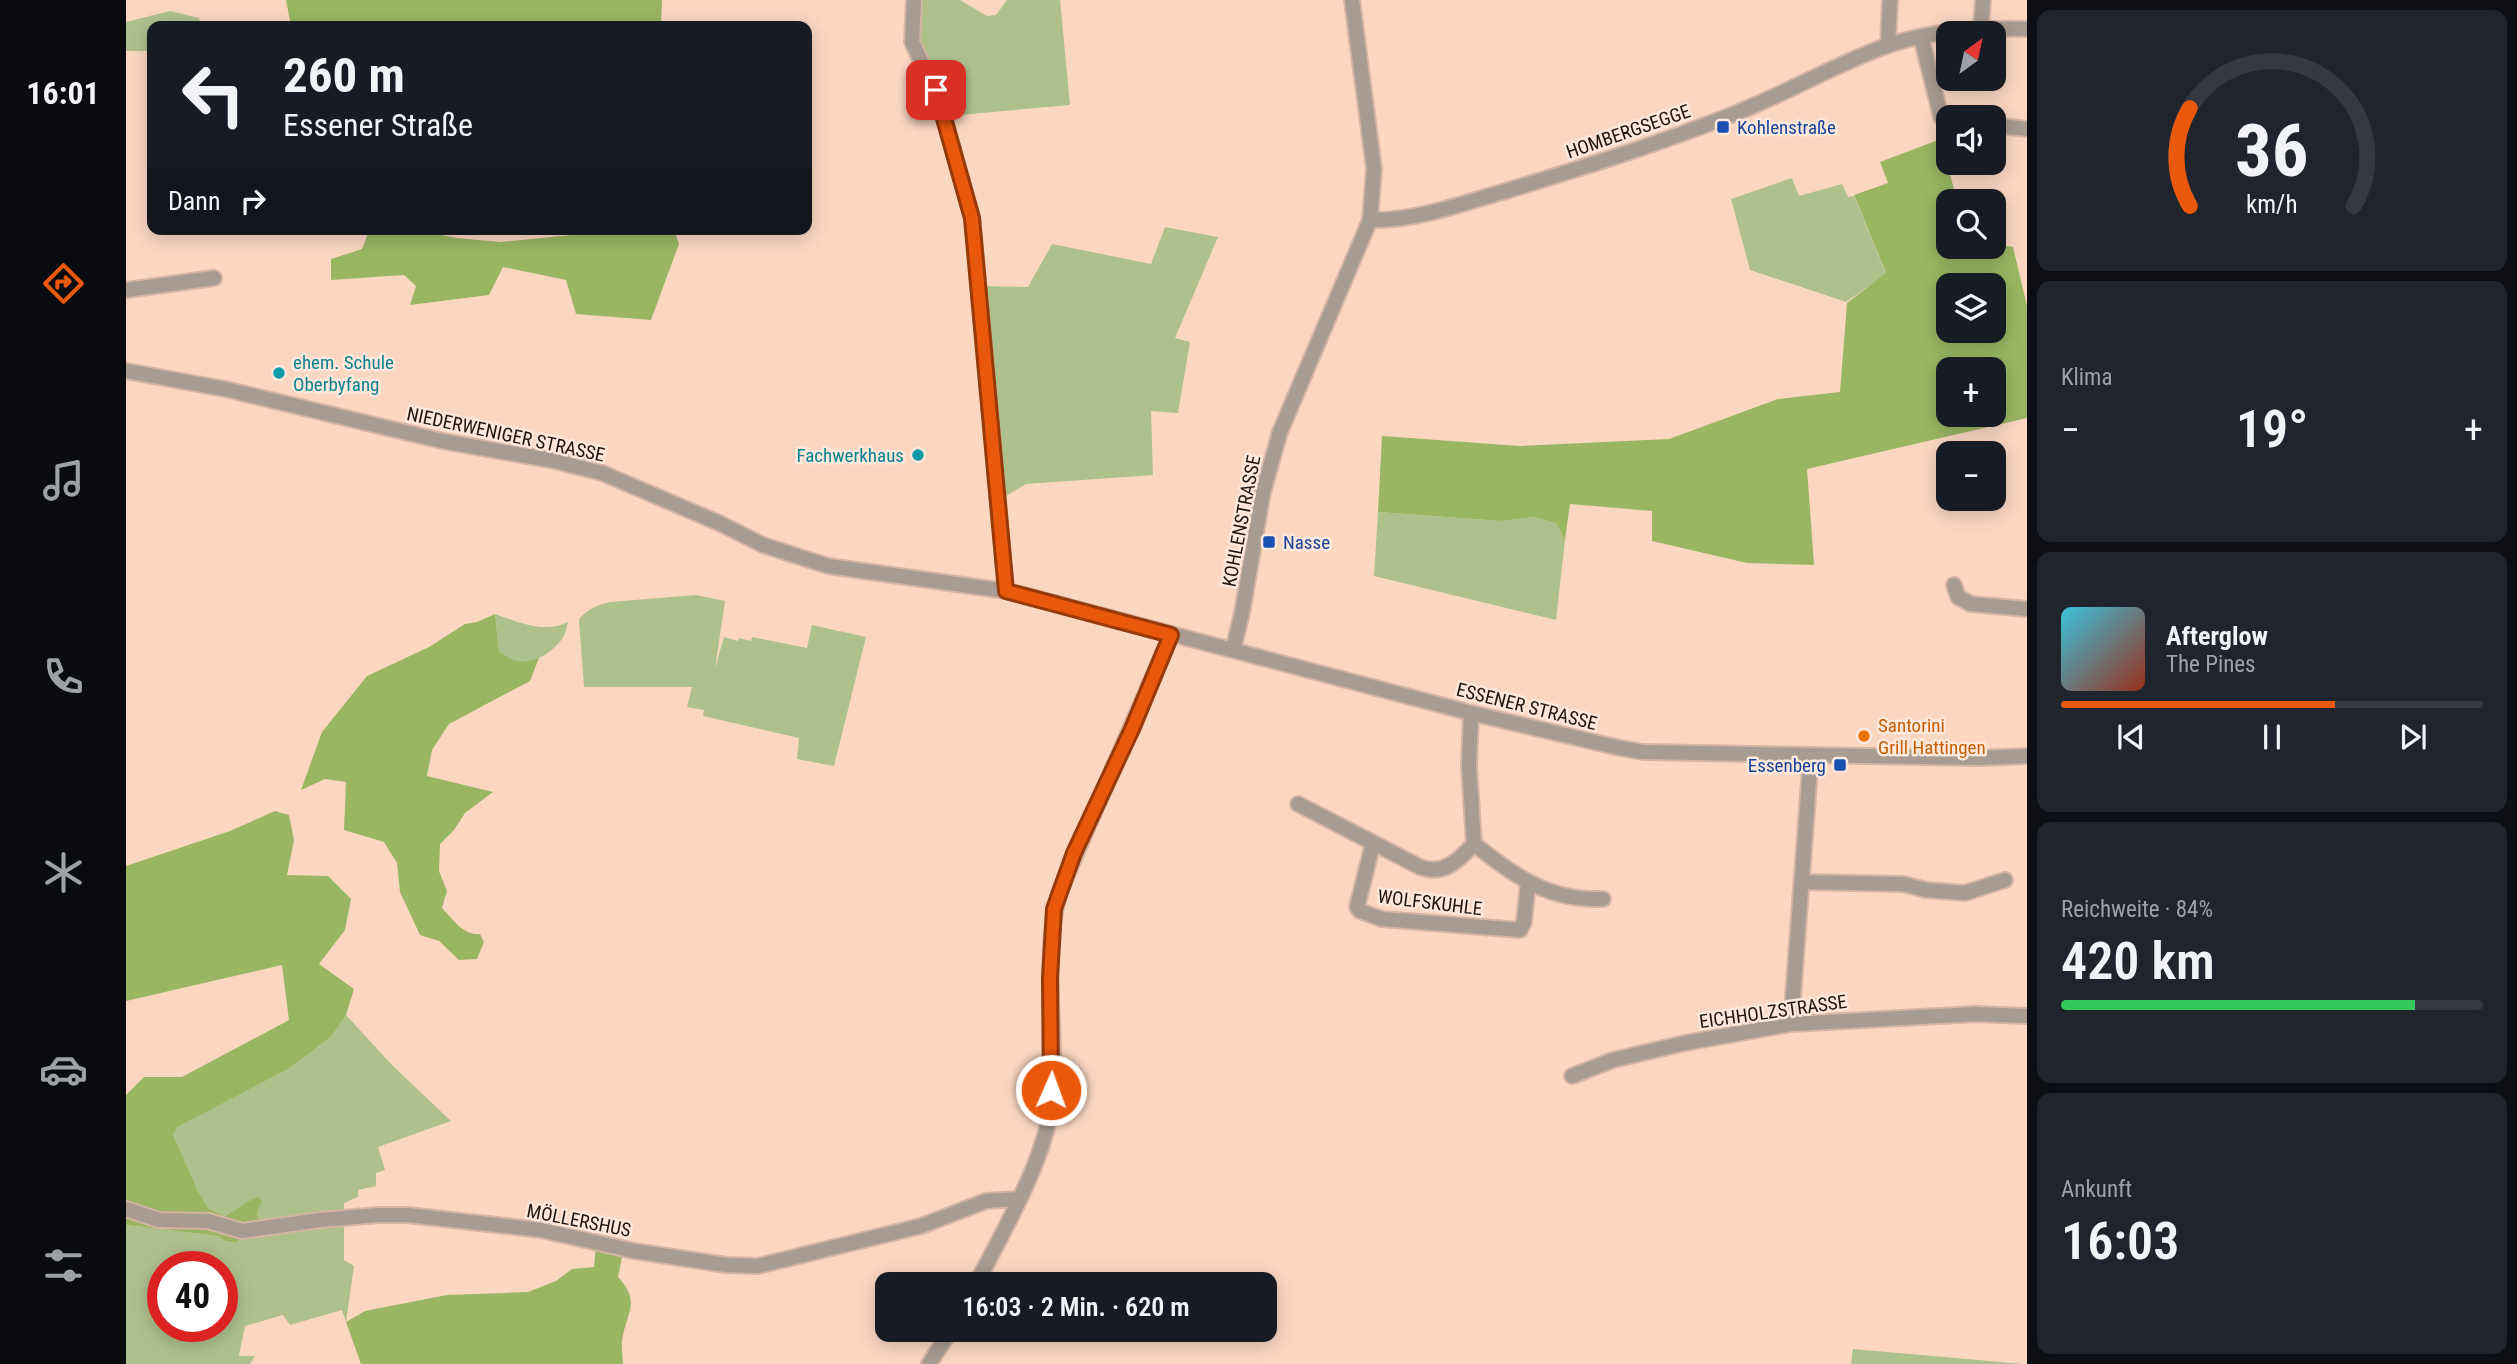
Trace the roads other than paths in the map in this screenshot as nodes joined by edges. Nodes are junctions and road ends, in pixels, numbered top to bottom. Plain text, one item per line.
1 (914, 0) edge
2 (1352, 0) edge
3 (1890, 0) edge
4 (1983, 0) edge
5 (1982, 21) edge
6 (2006, 29) edge
7 (2027, 29) edge
8 (1936, 35) edge
9 (1922, 37) junction
10 (1888, 45) junction
11 (1938, 105) edge
12 (2006, 127) edge
13 (2027, 129) edge
14 (1370, 220) junction
15 (214, 278) dead end
16 (126, 290) edge
17 (126, 371) edge
18 (1954, 584) dead end
19 (1006, 591) junction
20 (1031, 597) joint
21 (2027, 609) edge
22 (1171, 635) junction
23 (1233, 650) junction
24 (1471, 713) junction
25 (1811, 755) junction
26 (2027, 757) edge
27 (1298, 804) dead end
28 (1373, 843) junction
29 (1474, 844) junction
30 (2005, 880) dead end
31 (1802, 882) junction
32 (1528, 883) junction
33 (1603, 899) dead end
34 (2027, 1016) edge
35 (1791, 1024) junction
36 (1572, 1076) dead end
37 (1018, 1199) junction
38 (126, 1209) edge
39 (982, 1272) edge
40 (943, 1342) edge
41 (929, 1364) edge

1 - 19 street
2 - 14 street, KOHLENSTRASSE
3 - 10 street
4 - 5 street
6 - 7 street, HOMBERGSEGGE
8 - 9 street, HOMBERGSEGGE
9 - 10 street, HOMBERGSEGGE
9 - 11 street
10 - 14 street, HOMBERGSEGGE
12 - 13 street
14 - 23 street, KOHLENSTRASSE
15 - 16 street
17 - 19 street, NIEDERWENIGER STRASSE
18 - 21 street
19 - 20 street, NIEDERWENIGER STRASSE
20 - 22 street, ESSENER STRASSE
22 - 23 street, ESSENER STRASSE
22 - 37 street
23 - 24 street, ESSENER STRASSE
24 - 25 street, ESSENER STRASSE
24 - 29 street
25 - 26 street, ESSENER STRASSE
25 - 31 street
27 - 28 street, WOLFSKUHLE
28 - 29 street, WOLFSKUHLE
28 - 32 street, WOLFSKUHLE
29 - 32 street
30 - 31 street
31 - 35 street
32 - 33 street
34 - 35 street, EICHHOLZSTRASSE
35 - 36 street, EICHHOLZSTRASSE
37 - 38 street, MÖLLERSHUS
37 - 39 street
40 - 41 street

